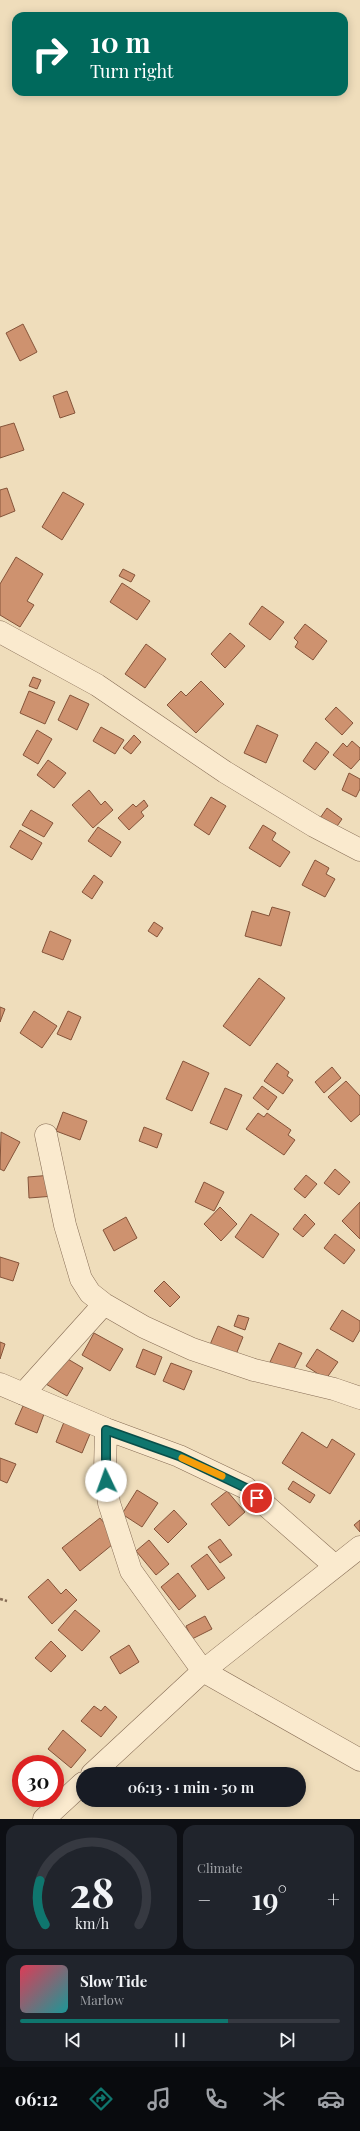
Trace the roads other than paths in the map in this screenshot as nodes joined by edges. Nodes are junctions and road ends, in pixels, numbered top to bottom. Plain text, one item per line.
1 (0, 632) edge
2 (360, 850) edge
3 (46, 1135) dead end
4 (104, 1304) junction
5 (0, 1384) edge
6 (23, 1394) junction
7 (360, 1398) edge
8 (106, 1430) junction
9 (360, 1547) edge
10 (335, 1566) junction
11 (203, 1671) junction
12 (360, 1760) edge
13 (100, 1767) edge
14 (76, 1789) edge
15 (44, 1819) edge

1 - 2 street
3 - 4 street
4 - 6 street
4 - 7 street
5 - 6 street
6 - 8 street
8 - 10 street
8 - 11 street
9 - 10 street
10 - 11 street
11 - 12 street
11 - 13 street
14 - 15 street

